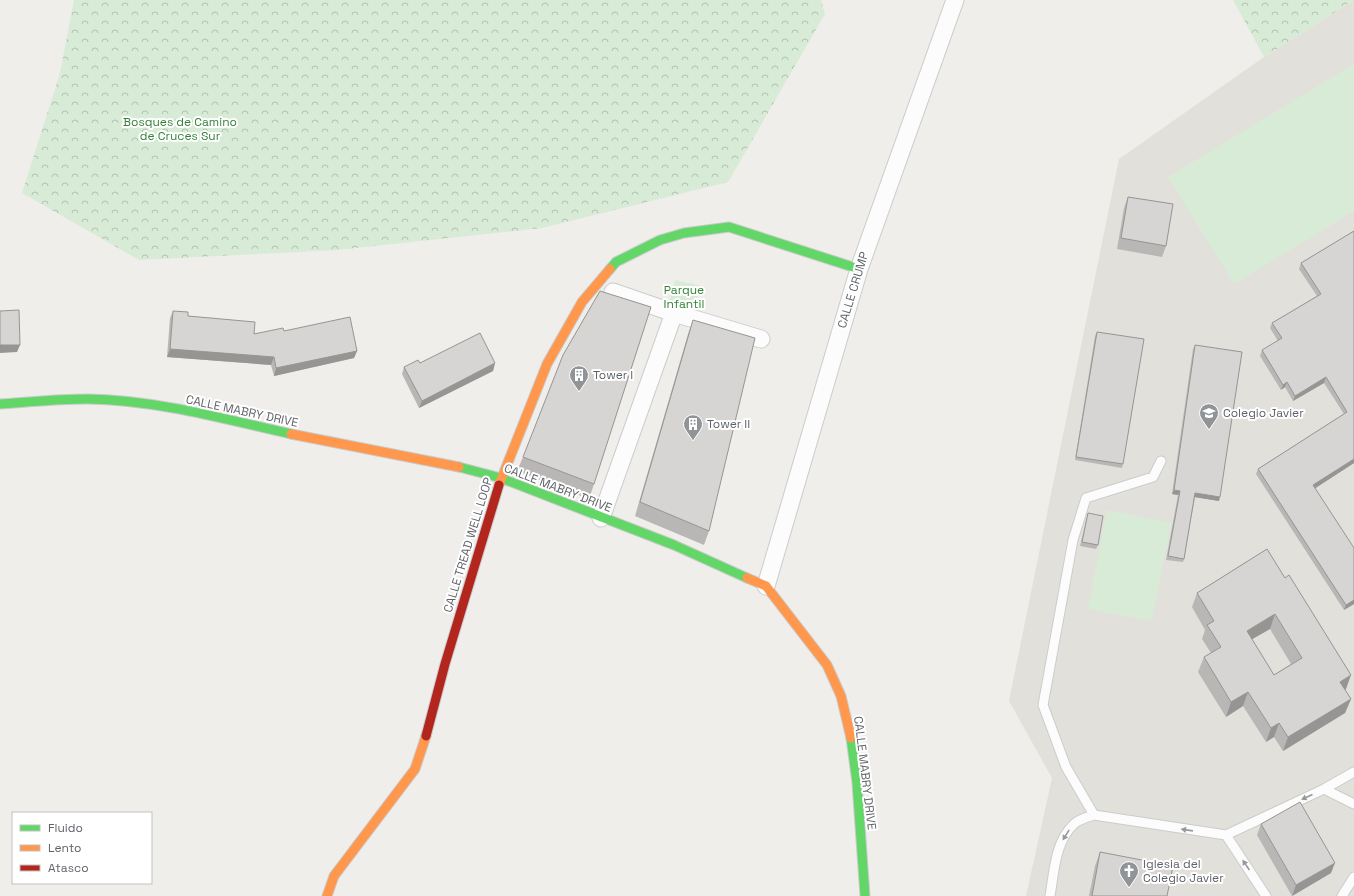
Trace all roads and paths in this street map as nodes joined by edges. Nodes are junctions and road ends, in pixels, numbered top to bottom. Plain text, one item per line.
1 (955, 0) edge
2 (859, 269) junction
3 (613, 292) dead end
4 (674, 313) junction
5 (760, 339) dead end
6 (0, 404) edge
7 (1161, 461) dead end
8 (501, 478) junction
9 (601, 518) junction
10 (766, 586) junction
11 (1354, 772) edge
12 (1324, 789) junction
13 (1354, 804) edge
14 (1094, 815) junction
15 (1226, 835) junction
16 (1354, 877) edge
17 (327, 896) edge
18 (865, 896) edge
19 (1050, 896) edge
20 (1266, 896) edge
21 (1342, 896) edge

1 - 2 street, CALLE CRUMP
2 - 8 street, CALLE TREAD WELL LOOP
2 - 10 street, CALLE CRUMP
3 - 4 street
4 - 5 street
4 - 9 street
6 - 8 street, CALLE MABRY DRIVE
7 - 14 lane
8 - 9 street, CALLE MABRY DRIVE
8 - 17 street, CALLE TREAD WELL LOOP
9 - 10 street, CALLE MABRY DRIVE
10 - 18 street, CALLE MABRY DRIVE
11 - 12 lane
12 - 13 lane
12 -> 15 lane
15 -> 14 lane
14 -> 19 lane
20 -> 15 lane
16 - 21 lane

